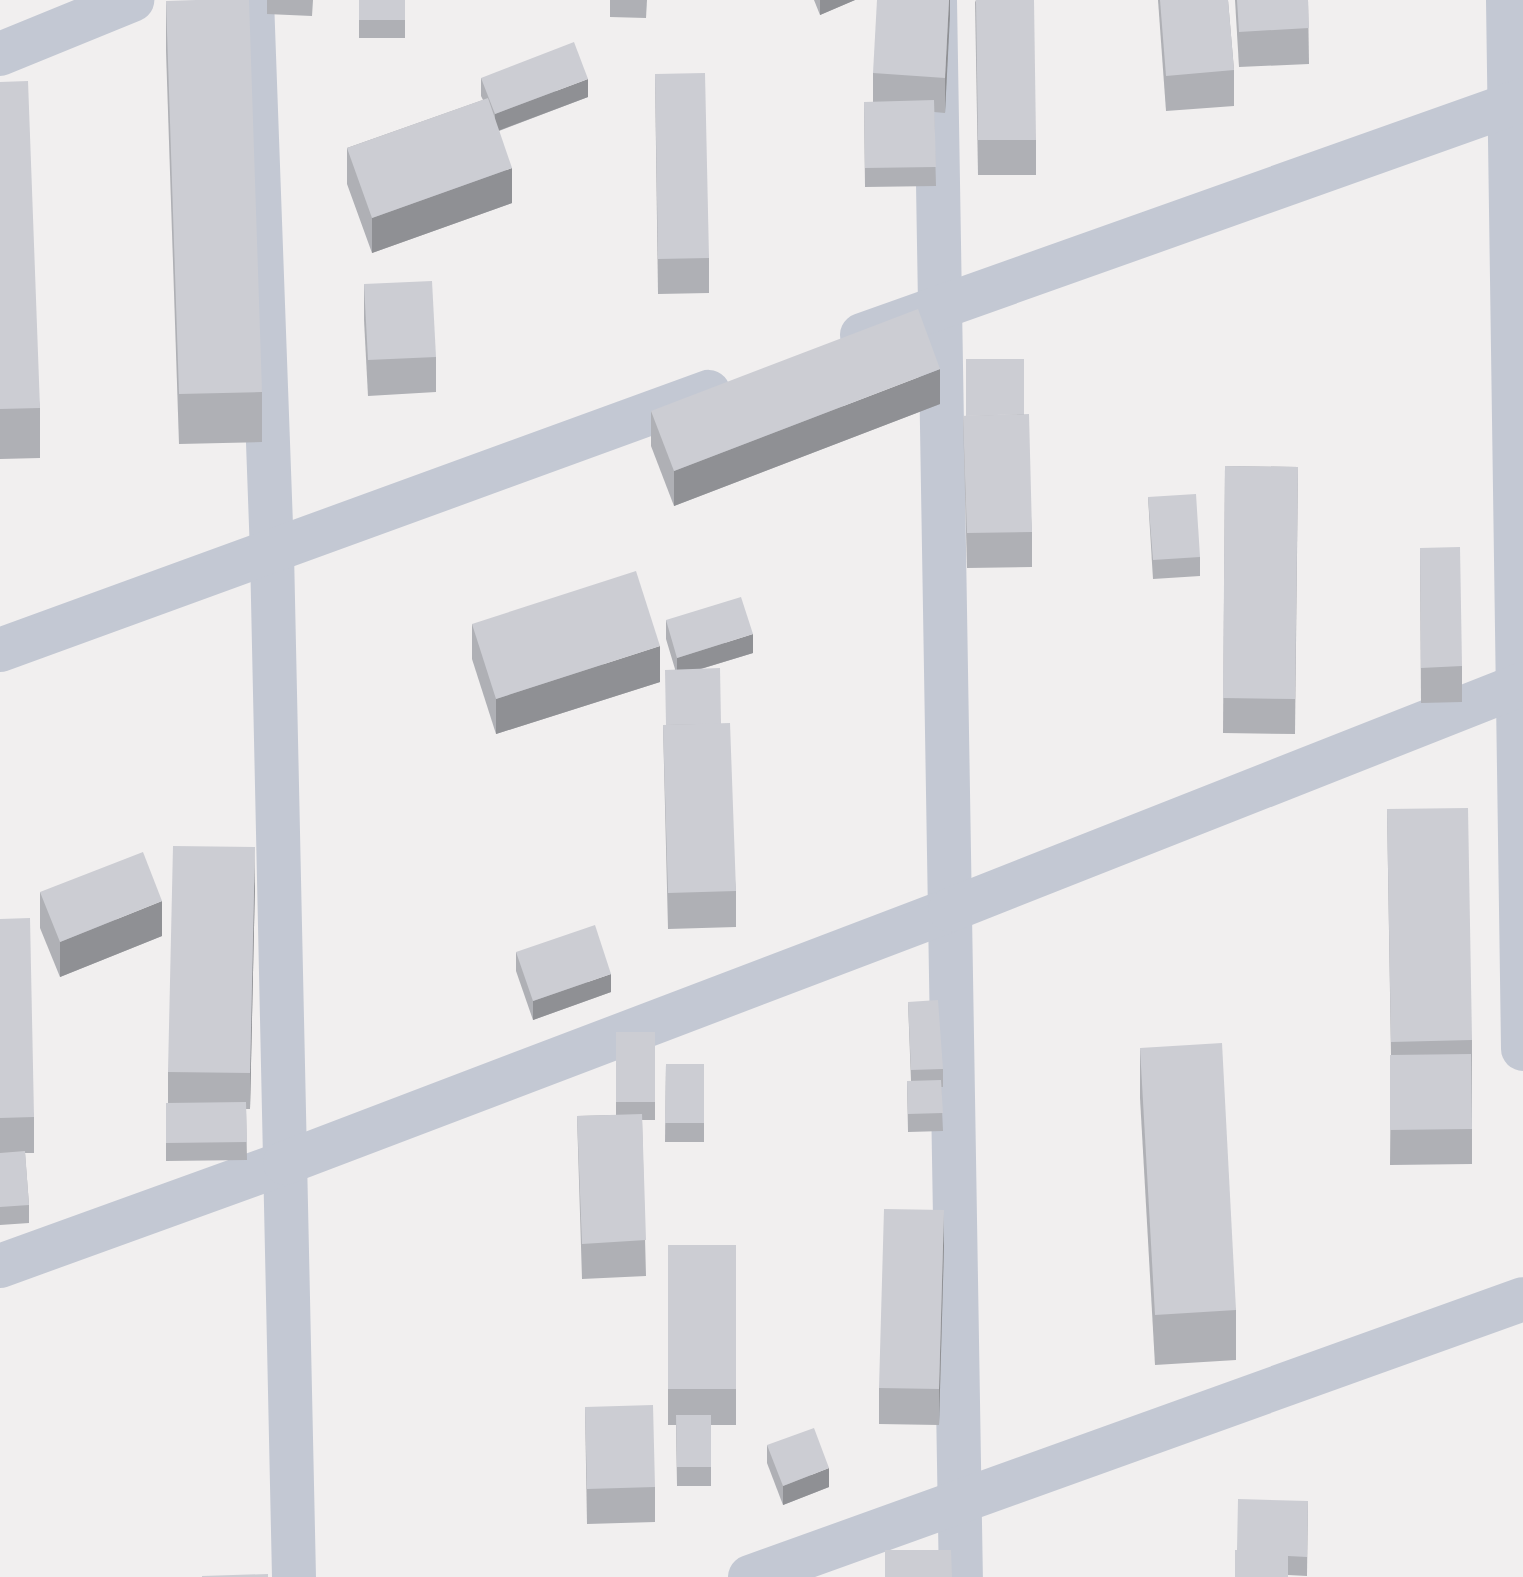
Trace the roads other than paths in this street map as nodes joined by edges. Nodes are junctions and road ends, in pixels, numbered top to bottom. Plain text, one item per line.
1 (132, 0) edge
2 (252, 0) edge
3 (935, 0) edge
4 (1508, 0) edge
5 (0, 54) edge
6 (1518, 103) edge
7 (940, 306) junction
8 (822, 350) edge
9 (747, 377) edge
10 (272, 553) junction
11 (0, 650) edge
12 (1521, 685) edge
13 (950, 910) junction
14 (1523, 1049) edge
15 (285, 1163) junction
16 (0, 1266) edge
17 (1523, 1299) edge
18 (960, 1500) junction
19 (294, 1577) edge
20 (750, 1577) edge
21 (961, 1577) edge

1 - 5 street
2 - 10 street
3 - 7 street
4 - 6 street
6 - 7 street
6 - 12 street
7 - 8 street
7 - 13 street
9 - 10 street
10 - 11 street
10 - 15 street
12 - 13 street
12 - 14 street
13 - 15 street
13 - 18 street
15 - 16 street
15 - 19 street
17 - 18 street
18 - 20 street
18 - 21 street

